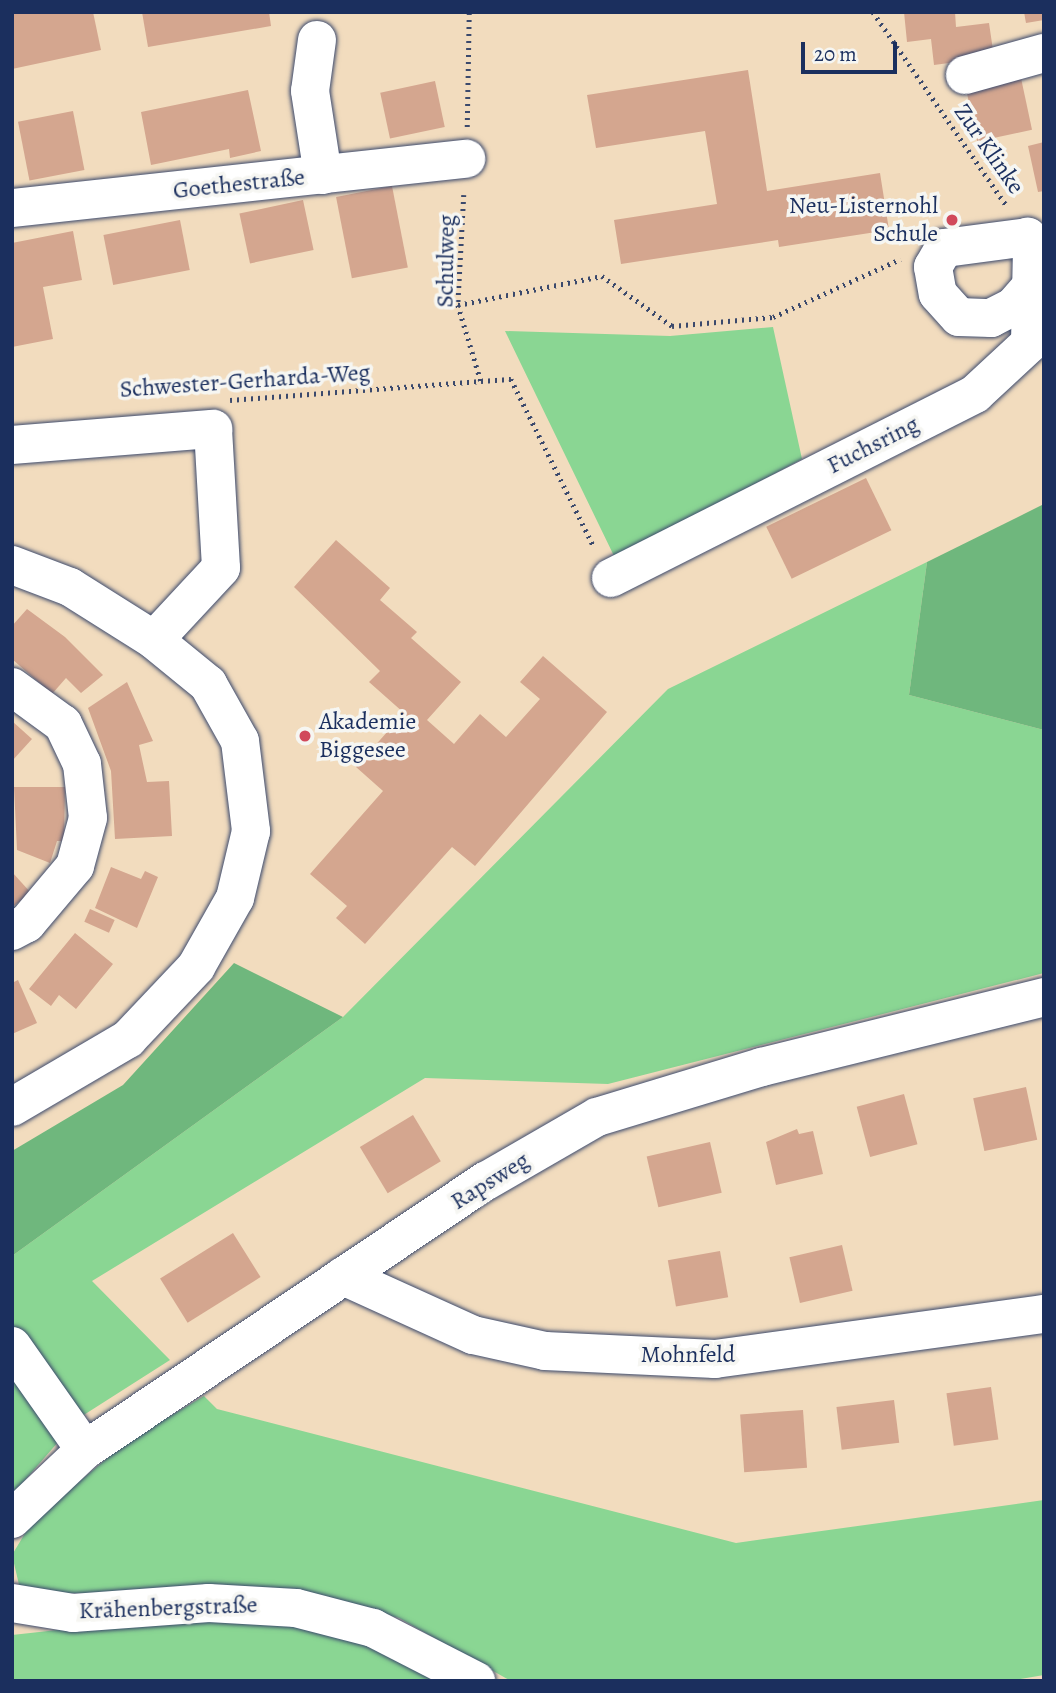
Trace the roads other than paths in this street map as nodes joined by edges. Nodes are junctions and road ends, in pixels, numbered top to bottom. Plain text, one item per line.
1 (317, 40) dead end
2 (1044, 53) edge
3 (964, 75) dead end
4 (466, 159) road end
5 (323, 175) junction
6 (12, 208) edge
7 (1034, 255) edge
8 (12, 445) edge
9 (12, 565) edge
10 (611, 578) road end
11 (154, 640) junction
12 (12, 687) edge
13 (12, 931) edge
14 (1044, 998) edge
15 (12, 1107) edge
16 (343, 1276) junction
17 (1044, 1314) edge
18 (12, 1346) edge
19 (85, 1450) junction
20 (12, 1519) edge
21 (12, 1603) edge
22 (476, 1681) edge

1 - 5 street
2 - 3 street
4 - 5 street, Goethestraße
5 - 6 street, Goethestraße
7 - 7 street
7 - 10 street, Fuchsring
8 - 11 street
9 - 11 street
11 - 15 street
12 - 13 street
14 - 16 street, Rapsweg
16 - 17 street, Mohnfeld
16 - 19 street, Rapsweg
18 - 19 street
19 - 20 street, Rapsweg
21 - 22 street, Krähenbergstraße

